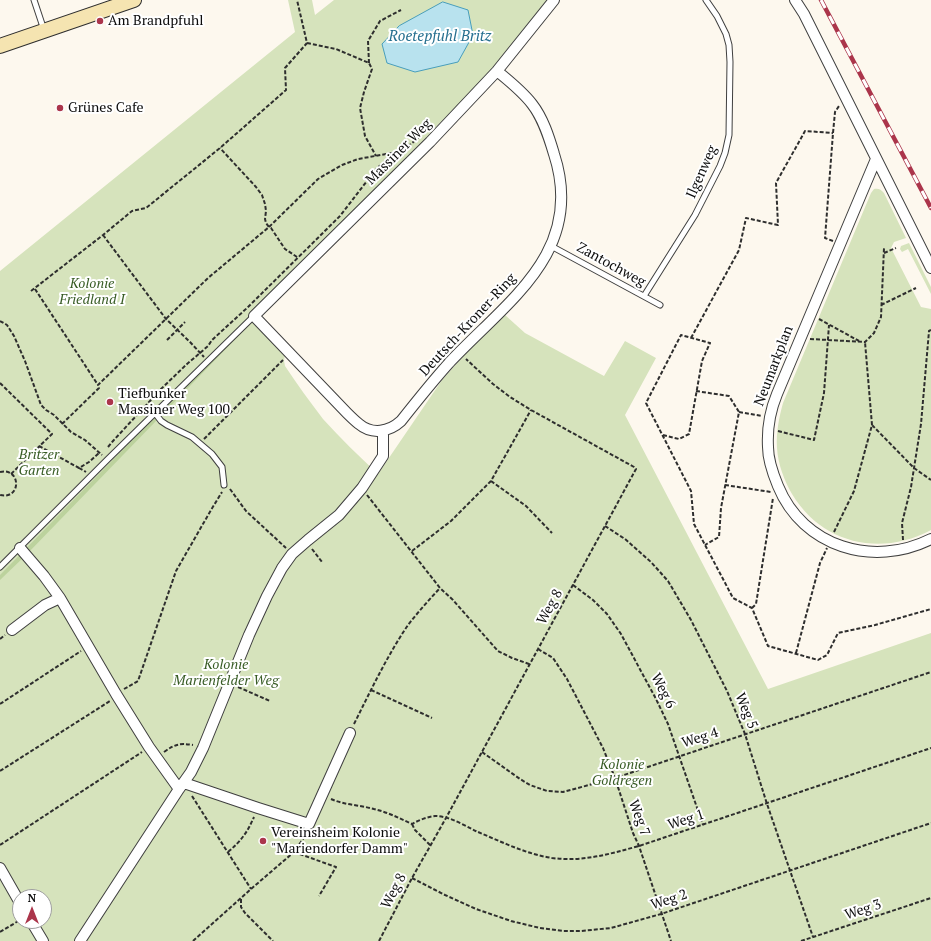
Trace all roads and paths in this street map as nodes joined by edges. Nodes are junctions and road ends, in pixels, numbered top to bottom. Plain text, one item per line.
1 (34, 0) edge
2 (134, 0) edge
3 (297, 0) edge
4 (554, 0) edge
5 (706, 0) edge
6 (796, 0) edge
7 (401, 10) dead end
8 (44, 30) junction
9 (307, 43) junction
10 (0, 46) edge
11 (369, 63) junction
12 (497, 71) junction
13 (841, 103) dead end
14 (833, 133) junction
15 (430, 142) junction
16 (220, 148) junction
17 (399, 151) junction
18 (376, 156) junction
19 (876, 159) junction
20 (269, 227) junction
21 (103, 235) junction
22 (834, 242) dead end
23 (551, 246) junction
24 (884, 248) dead end
25 (896, 248) dead end
26 (884, 253) junction
27 (297, 257) junction
28 (931, 268) edge
29 (916, 288) dead end
30 (35, 289) junction
31 (31, 291) dead end
32 (644, 296) junction
33 (660, 305) dead end
34 (881, 305) junction
35 (254, 316) junction
36 (816, 318) dead end
37 (166, 319) junction
38 (0, 321) edge
39 (185, 322) dead end
40 (829, 325) junction
41 (177, 330) junction
42 (931, 330) edge
43 (692, 338) junction
44 (807, 339) dead end
45 (167, 340) dead end
46 (828, 340) junction
47 (860, 342) junction
48 (865, 342) junction
49 (200, 353) junction
50 (460, 353) junction
51 (288, 359) dead end
52 (207, 362) junction
53 (0, 383) edge
54 (98, 385) junction
55 (696, 391) junction
56 (531, 410) junction
57 (739, 412) junction
58 (155, 413) junction
59 (764, 416) dead end
60 (62, 424) junction
61 (872, 425) junction
62 (775, 430) dead end
63 (383, 431) junction
64 (663, 435) junction
65 (200, 443) junction
66 (39, 446) junction
67 (99, 453) junction
68 (78, 468) junction
69 (914, 468) junction
70 (0, 472) edge
71 (86, 472) dead end
72 (11, 474) junction
73 (931, 480) edge
74 (491, 481) junction
75 (224, 485) junction
76 (725, 485) junction
77 (362, 488) junction
78 (0, 495) edge
79 (605, 526) junction
80 (552, 533) dead end
81 (833, 535) dead end
82 (931, 539) edge
83 (307, 542) junction
84 (903, 543) dead end
85 (705, 545) junction
86 (827, 547) dead end
87 (20, 548) junction
88 (412, 551) junction
89 (292, 554) junction
90 (322, 562) dead end
91 (0, 567) edge
92 (573, 585) junction
93 (440, 588) junction
94 (60, 598) junction
95 (752, 608) junction
96 (931, 610) edge
97 (12, 630) dead end
98 (88, 646) junction
99 (538, 650) junction
100 (796, 654) junction
101 (529, 664) junction
102 (931, 672) edge
103 (229, 684) junction
104 (371, 690) junction
105 (117, 695) junction
106 (270, 701) dead end
107 (0, 704) edge
108 (432, 718) dead end
109 (350, 733) joint
110 (745, 734) junction
111 (149, 747) junction
112 (203, 748) junction
113 (931, 748) edge
114 (482, 752) junction
115 (679, 756) junction
116 (157, 757) junction
117 (0, 771) edge
118 (615, 778) junction
119 (181, 786) junction
120 (323, 795) junction
121 (767, 804) junction
122 (258, 808) junction
123 (446, 818) junction
124 (931, 823) edge
125 (309, 824) junction
126 (412, 824) junction
127 (703, 825) junction
128 (0, 845) edge
129 (430, 845) junction
130 (639, 846) junction
131 (228, 852) junction
132 (294, 852) junction
133 (0, 868) edge
134 (790, 870) junction
135 (412, 878) junction
136 (12, 889) edge
137 (251, 889) junction
138 (319, 896) dead end
139 (931, 898) edge
140 (241, 899) junction
141 (662, 914) junction
142 (12, 925) edge
143 (36, 929) edge
144 (0, 932) edge
145 (813, 937) junction
146 (43, 941) edge
147 (80, 941) edge
148 (194, 941) edge
149 (273, 941) edge
150 (380, 941) edge
151 (671, 941) edge
152 (801, 941) edge

1 - 8 lane
2 - 8 main road
3 - 9 path
4 - 12 street, Massiner Weg
5 - 32 lane, Ilgenweg
6 - 19 street
7 - 11 path
8 - 10 main road
9 - 11 path
9 - 16 path
11 - 18 path
12 - 15 street, Massiner Weg
12 - 23 street, Deutsch-Kroner-Ring
13 - 14 path
14 - 22 path
14 - 43 path
15 - 17 path
15 - 35 street, Massiner Weg
16 - 20 path
16 - 21 path
17 - 18 path
17 - 27 path
18 - 20 path
19 - 28 street
19 - 82 street, Neumarkplan
20 - 27 path
20 - 37 path
21 - 30 path
21 - 37 path
23 - 32 lane, Zantochweg
23 - 50 street, Deutsch-Kroner-Ring
24 - 26 path
25 - 26 path
26 - 34 path
27 - 49 path
29 - 34 path
30 - 31 path
30 - 54 path
32 - 33 lane, Zantochweg
34 - 48 path
35 - 52 lane
35 - 63 street
36 - 40 path
37 - 41 path
37 - 54 path
38 - 60 path
39 - 41 path
40 - 46 path
40 - 47 path
41 - 45 path
41 - 49 path
42 - 69 path
43 - 55 path
43 - 64 path
44 - 46 path
46 - 47 path
46 - 62 path
47 - 48 path
48 - 61 path
49 - 52 path
49 - 67 path
50 - 56 path, Weg 8
50 - 63 street, Deutsch-Kroner-Ring
51 - 65 path
52 - 58 lane
53 - 66 path
54 - 60 path
55 - 57 path
55 - 64 path
56 - 74 path
56 - 79 path, Weg 8
57 - 59 path
57 - 76 path
58 - 65 lane
58 - 87 lane
60 - 67 path
61 - 69 path
61 - 81 path
63 - 77 street
64 - 85 path
65 - 75 lane
66 - 68 path
66 - 72 path
67 - 68 path
68 - 71 path
69 - 73 path
69 - 84 path
70 - 72 path
72 - 78 path
74 - 80 path
74 - 88 path
75 - 89 path
75 - 105 path
76 - 85 path
76 - 95 path
77 - 83 street
77 - 88 path
79 - 92 path, Weg 8
79 - 110 path, Weg 5
83 - 89 street
83 - 90 path
85 - 95 path
86 - 100 path
87 - 91 lane
87 - 94 street
88 - 93 path
89 - 103 street
92 - 99 path, Weg 8
92 - 115 path, Weg 6
93 - 101 path
93 - 104 path
94 - 97 street
94 - 98 street
95 - 100 path
96 - 100 path
98 - 105 street
98 - 107 path
99 - 101 path, Weg 8
99 - 118 path, Weg 7
101 - 114 path, Weg 8
102 - 110 path, Weg 4
103 - 106 path
103 - 112 street
104 - 108 path
104 - 109 path
105 - 111 street
105 - 117 path
109 - 120 street
110 - 115 path, Weg 4
110 - 121 path, Weg 5
111 - 116 street
111 - 128 path
112 - 116 path
112 - 119 street
113 - 121 path, Weg 1
114 - 118 path, Weg 4
114 - 123 path, Weg 8
115 - 118 path, Weg 4
115 - 127 path, Weg 6
116 - 119 street
118 - 130 path, Weg 7
119 - 122 street
119 - 131 path
119 - 147 street
120 - 125 street
120 - 126 path
121 - 127 path, Weg 1
121 - 134 path, Weg 5
122 - 125 street
122 - 131 path
123 - 126 path
123 - 129 path, Weg 8
123 - 130 path, Weg 1
124 - 134 path, Weg 2
125 - 132 path
126 - 129 path
127 - 130 path, Weg 1
129 - 135 path, Weg 8
130 - 141 path, Weg 7
131 - 137 path
132 - 137 path
132 - 138 path
133 - 136 street
134 - 141 path, Weg 2
134 - 145 path, Weg 5
135 - 141 path, Weg 2
135 - 150 path, Weg 8
137 - 140 path
139 - 145 path, Weg 3
140 - 148 path
140 - 149 path
141 - 151 path, Weg 7
142 - 144 path
143 - 146 street
145 - 152 path, Weg 3

